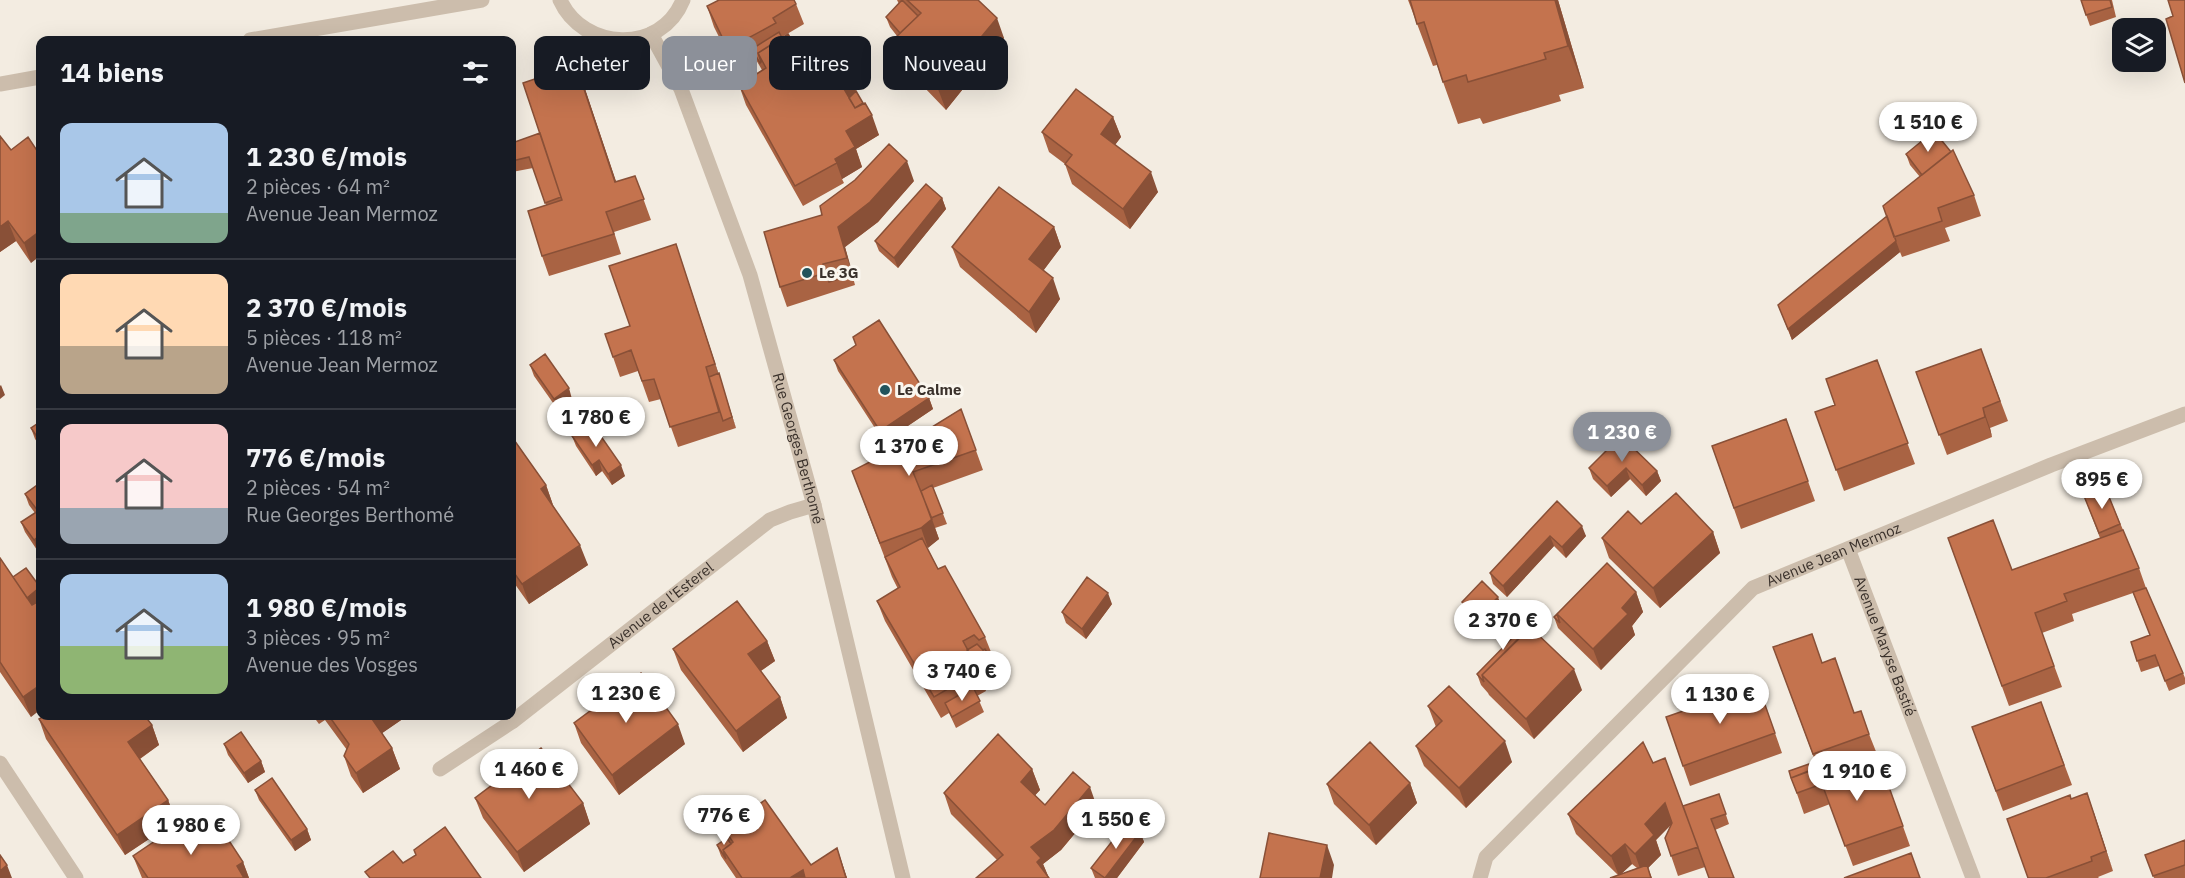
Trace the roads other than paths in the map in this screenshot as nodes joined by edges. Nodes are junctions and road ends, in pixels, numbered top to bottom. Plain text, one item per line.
1 (482, 0) edge
2 (560, 0) edge
3 (683, 0) edge
4 (651, 34) junction
5 (273, 36) edge
6 (36, 78) edge
7 (0, 84) edge
8 (2185, 414) edge
9 (814, 505) junction
10 (1848, 549) junction
11 (516, 714) edge
12 (508, 720) edge
13 (0, 763) edge
14 (440, 770) dead end
15 (76, 878) edge
16 (903, 878) edge
17 (1480, 878) edge
18 (1972, 878) edge

1 - 5 street
2 - 4 street
3 - 4 street
4 - 9 street, Rue Georges Berthomé
6 - 7 street
8 - 10 street, Avenue Jean Mermoz
9 - 11 street, Avenue de l'Esterel
9 - 16 street, Rue Georges Berthomé
10 - 17 street, Avenue Jean Mermoz
10 - 18 street, Avenue Maryse Bastié
12 - 14 street, Avenue de l'Esterel
13 - 15 street

